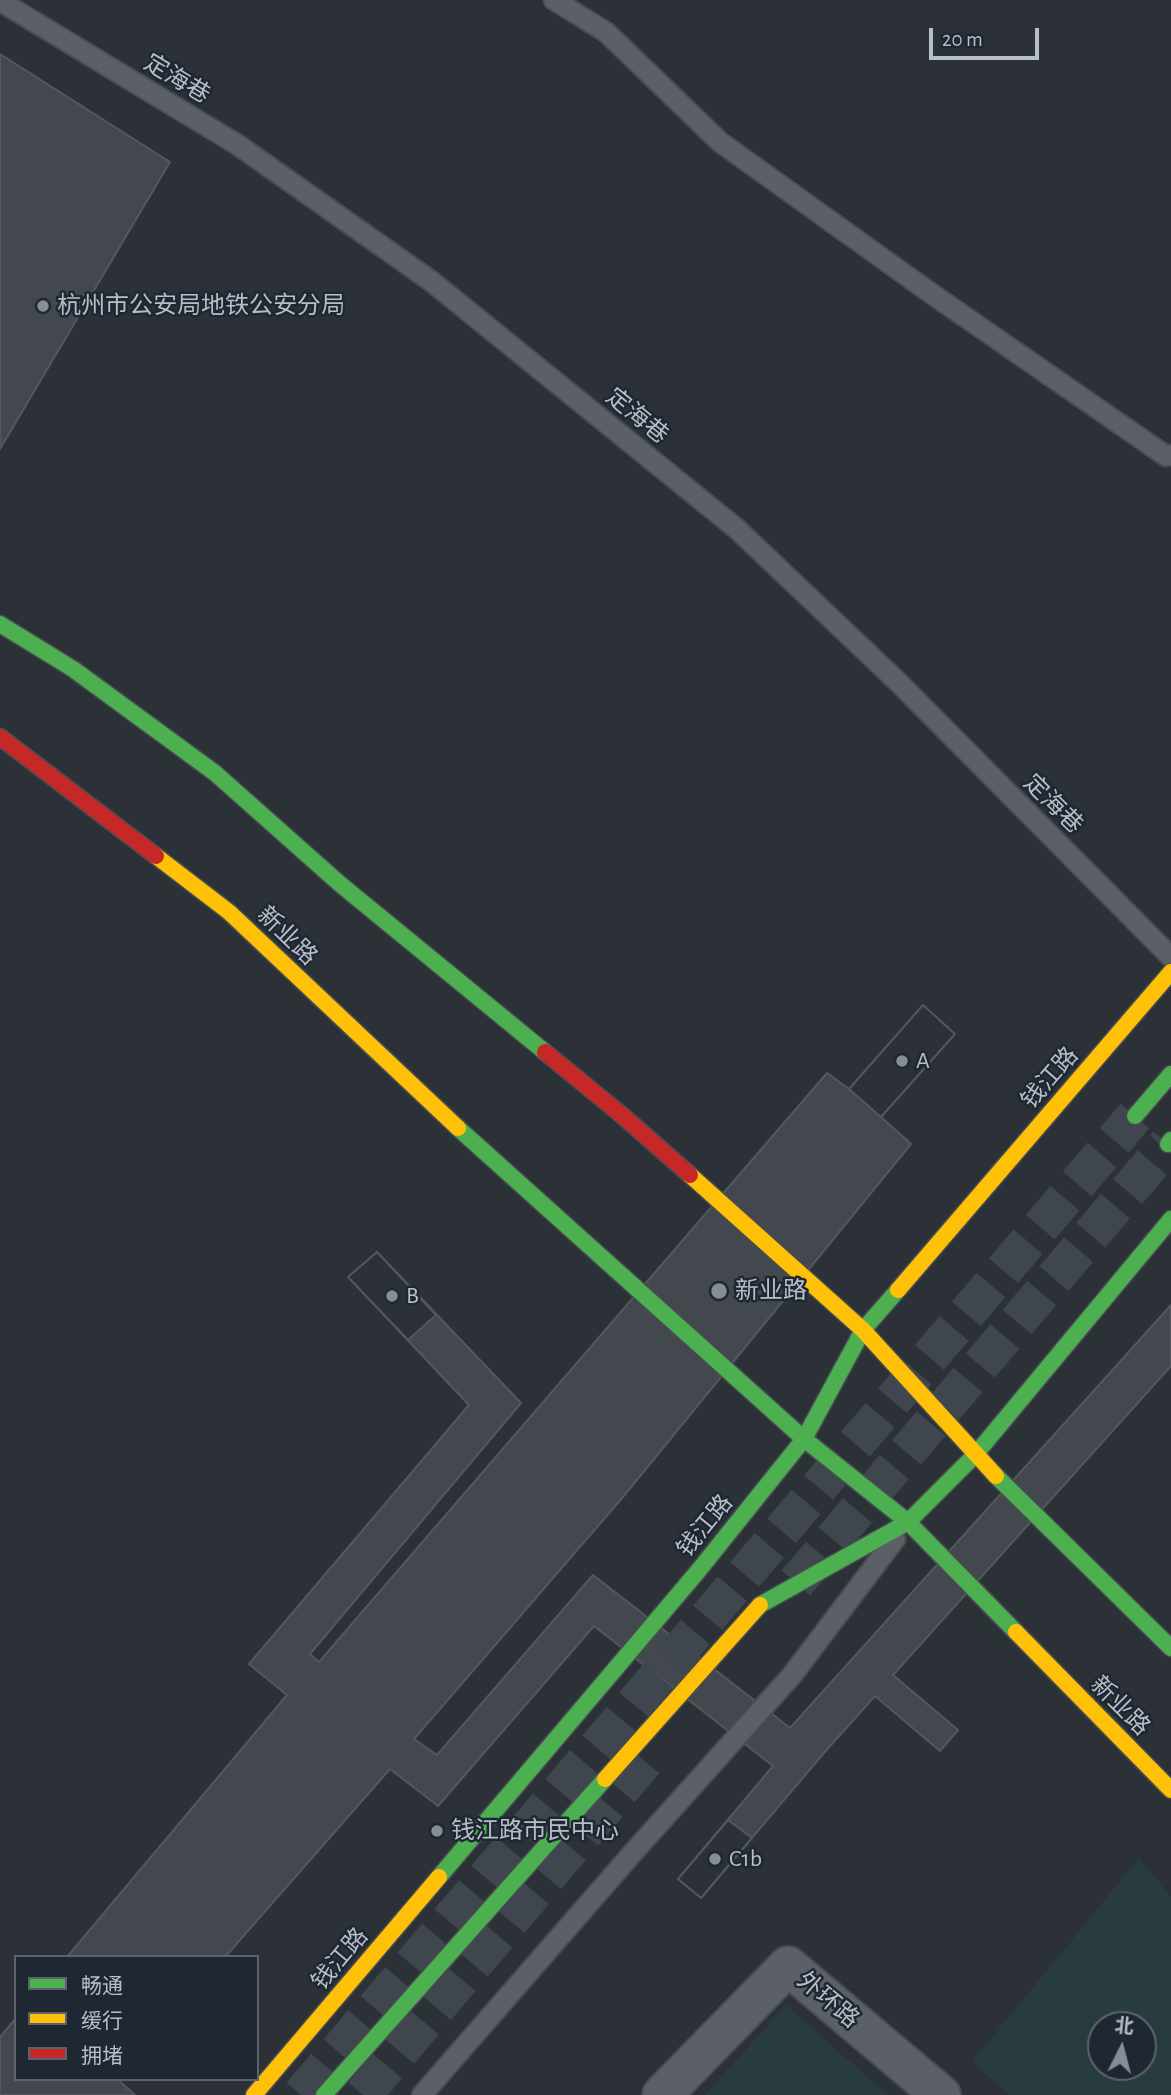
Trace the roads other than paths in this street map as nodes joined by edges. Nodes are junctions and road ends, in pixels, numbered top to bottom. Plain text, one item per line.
1 (554, 0) edge
2 (0, 1) edge
3 (1171, 455) edge
4 (0, 624) edge
5 (0, 737) edge
6 (1171, 957) edge
7 (1171, 972) edge
8 (1171, 1074) edge
9 (1136, 1116) tunnel mouth
10 (1171, 1219) edge
11 (863, 1330) junction
12 (804, 1438) junction
13 (975, 1455) junction
14 (908, 1522) junction
15 (1171, 1648) edge
16 (1171, 1790) edge
17 (254, 2095) edge
18 (324, 2095) edge
19 (422, 2095) edge
20 (662, 2095) edge
21 (942, 2095) edge

1 - 3 lane
2 - 6 lane, 定海巷
4 - 11 main road
5 - 12 main road, 新业路
7 - 11 main road, 钱江路
8 - 9 main road
10 - 13 main road
11 - 12 main road, 钱江路
11 - 13 main road
12 - 14 main road, 新业路
12 - 17 main road, 钱江路
13 - 14 main road
13 - 15 main road
14 - 16 main road, 新业路
14 - 18 main road
14 - 19 lane
20 - 21 street, 外环路

